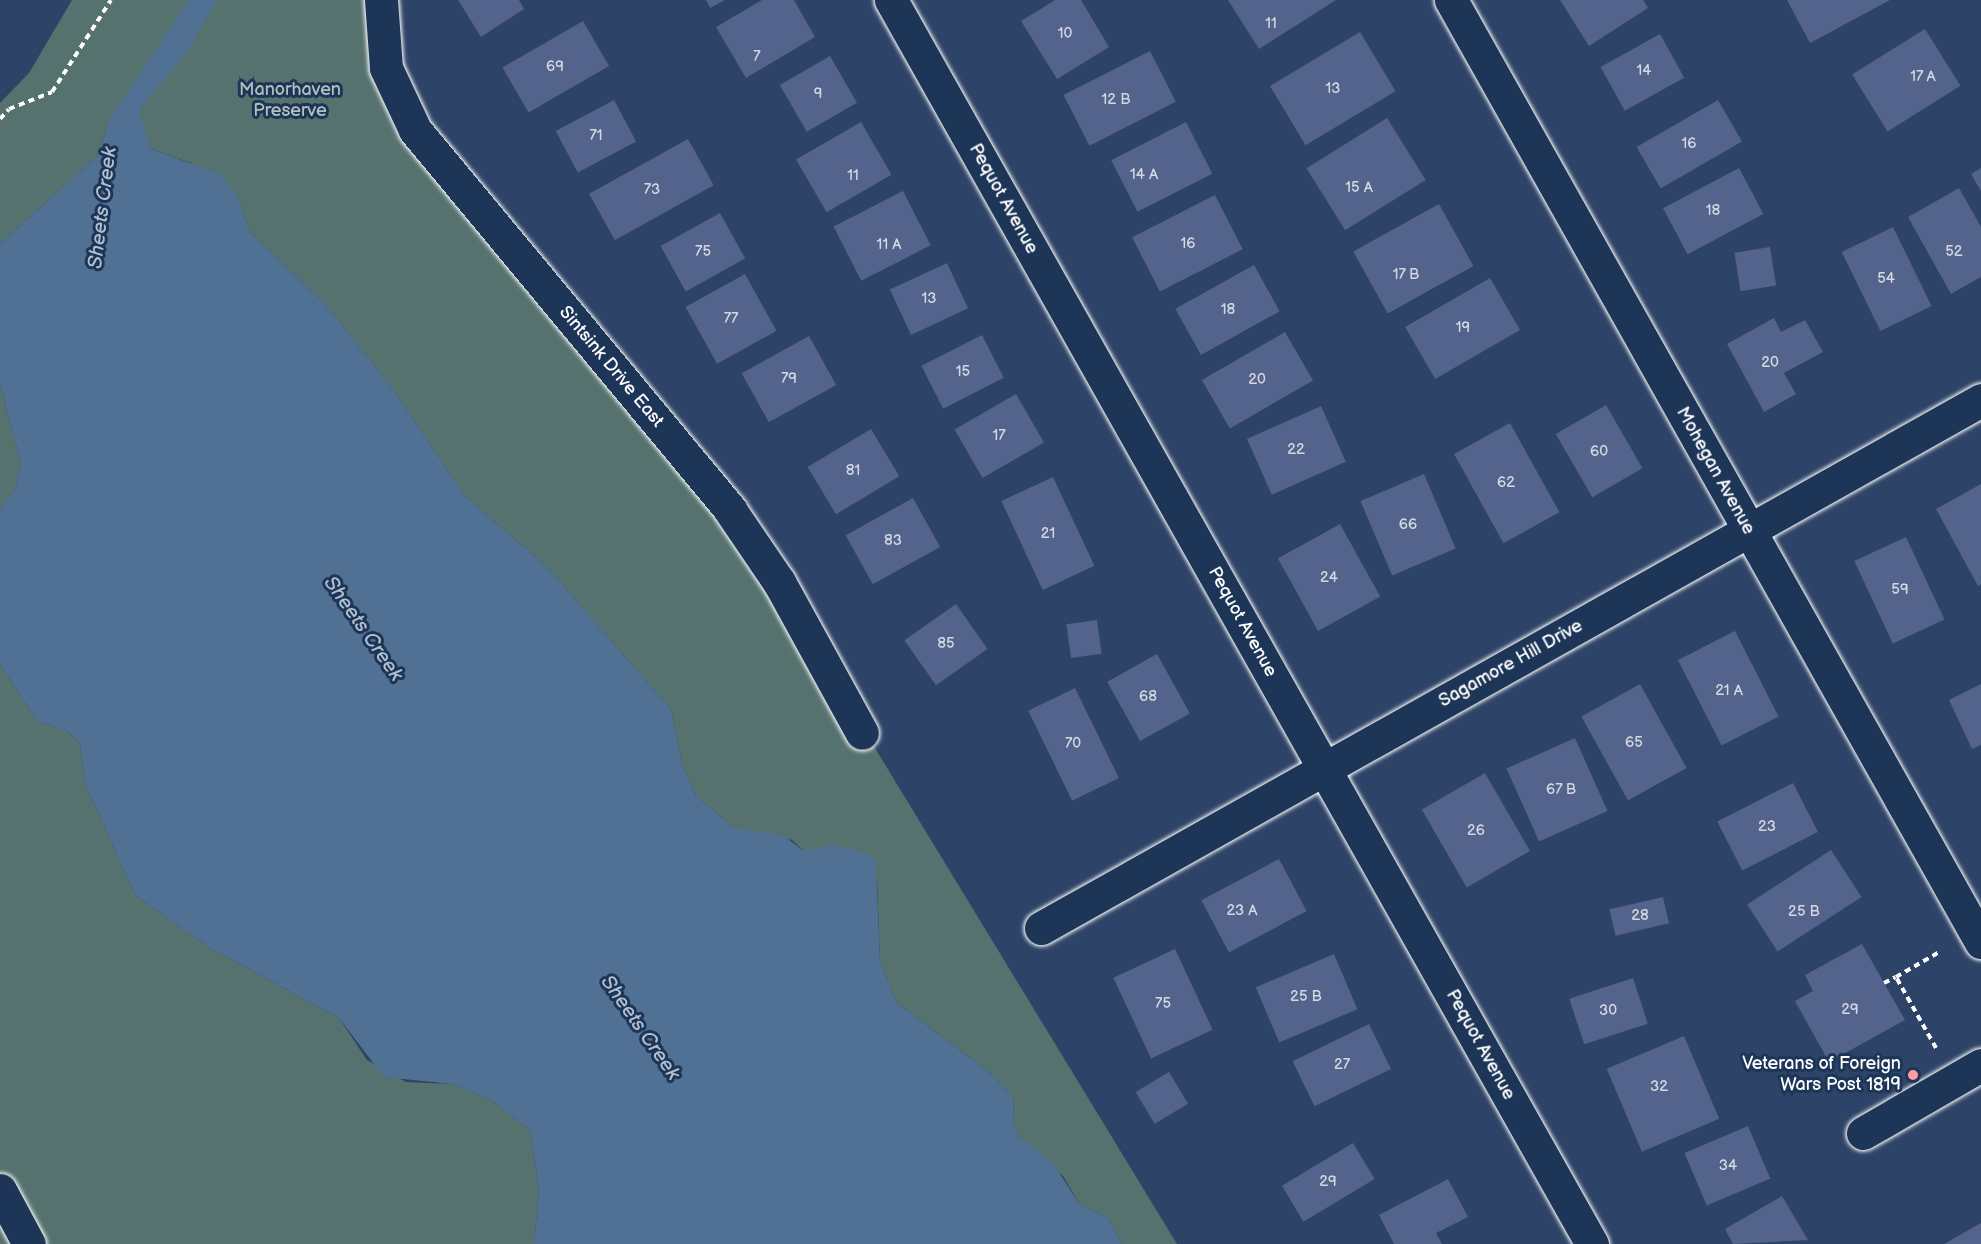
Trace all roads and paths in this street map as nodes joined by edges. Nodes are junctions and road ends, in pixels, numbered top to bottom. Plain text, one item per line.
1 (111, 0) edge
2 (381, 0) edge
3 (891, 0) edge
4 (1451, 0) edge
5 (0, 119) edge
6 (1981, 400) edge
7 (1749, 531) junction
8 (862, 733) dead end
9 (1324, 768) junction
10 (1041, 928) dead end
11 (1978, 937) edge
12 (1896, 977) junction
13 (1884, 983) dead end
14 (1967, 1072) edge
15 (1863, 1133) dead end
16 (0, 1190) edge
17 (30, 1244) edge
18 (1592, 1244) edge

1 - 5 path
2 - 8 street, Sintsink Drive East
3 - 9 street, Pequot Avenue
4 - 7 street, Mohegan Avenue
6 - 7 street, Sagamore Hill Drive
7 - 9 street, Sagamore Hill Drive
7 - 11 street, Mohegan Avenue
9 - 10 street, Sagamore Hill Drive
9 - 18 street, Pequot Avenue
11 - 12 path
12 - 13 path
12 - 14 path
14 - 15 street
16 - 17 street

